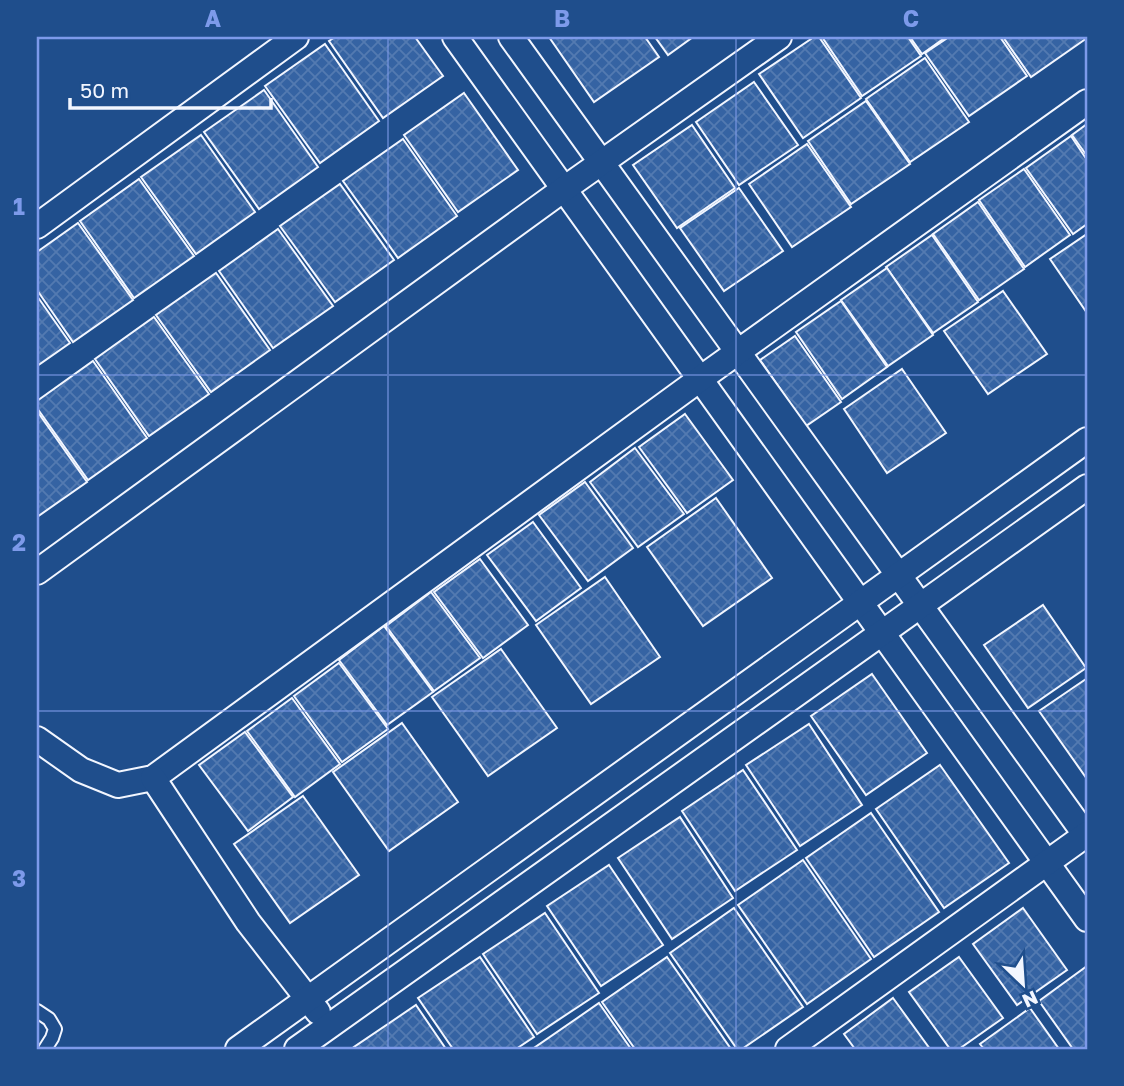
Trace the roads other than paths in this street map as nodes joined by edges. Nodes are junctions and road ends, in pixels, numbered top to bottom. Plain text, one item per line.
1 (296, 37) edge
2 (455, 37) edge
3 (511, 37) edge
4 (779, 37) edge
5 (1087, 102) edge
6 (601, 162) junction
7 (564, 189) junction
8 (37, 226) edge
9 (738, 352) junction
10 (700, 379) junction
11 (1087, 440) edge
12 (1087, 487) edge
13 (37, 572) edge
14 (899, 575) junction
15 (860, 603) junction
16 (921, 606) junction
17 (883, 633) junction
18 (37, 739) edge
19 (153, 778) junction
20 (1087, 835) edge
21 (1047, 863) junction
22 (1087, 919) edge
23 (309, 999) junction
24 (37, 1011) edge
25 (328, 1027) junction
26 (45, 1049) edge
27 (238, 1049) edge
28 (297, 1049) edge
29 (788, 1049) edge

1 - 8 street
2 - 7 street
3 - 6 street
4 - 6 street
5 - 9 street
6 - 7 street
6 - 9 street
7 - 10 street
7 - 13 street
9 - 10 street
9 - 14 street
10 - 15 street
10 - 19 street
11 - 14 street
12 - 16 street
14 - 15 street
14 - 16 street
15 - 17 street
15 - 23 street
16 - 17 street
16 - 20 street
17 - 21 street
17 - 25 street
18 - 19 street
19 - 23 street
20 - 21 street
21 - 22 street
21 - 29 street
23 - 25 street
23 - 27 street
24 - 26 lane
25 - 28 street

